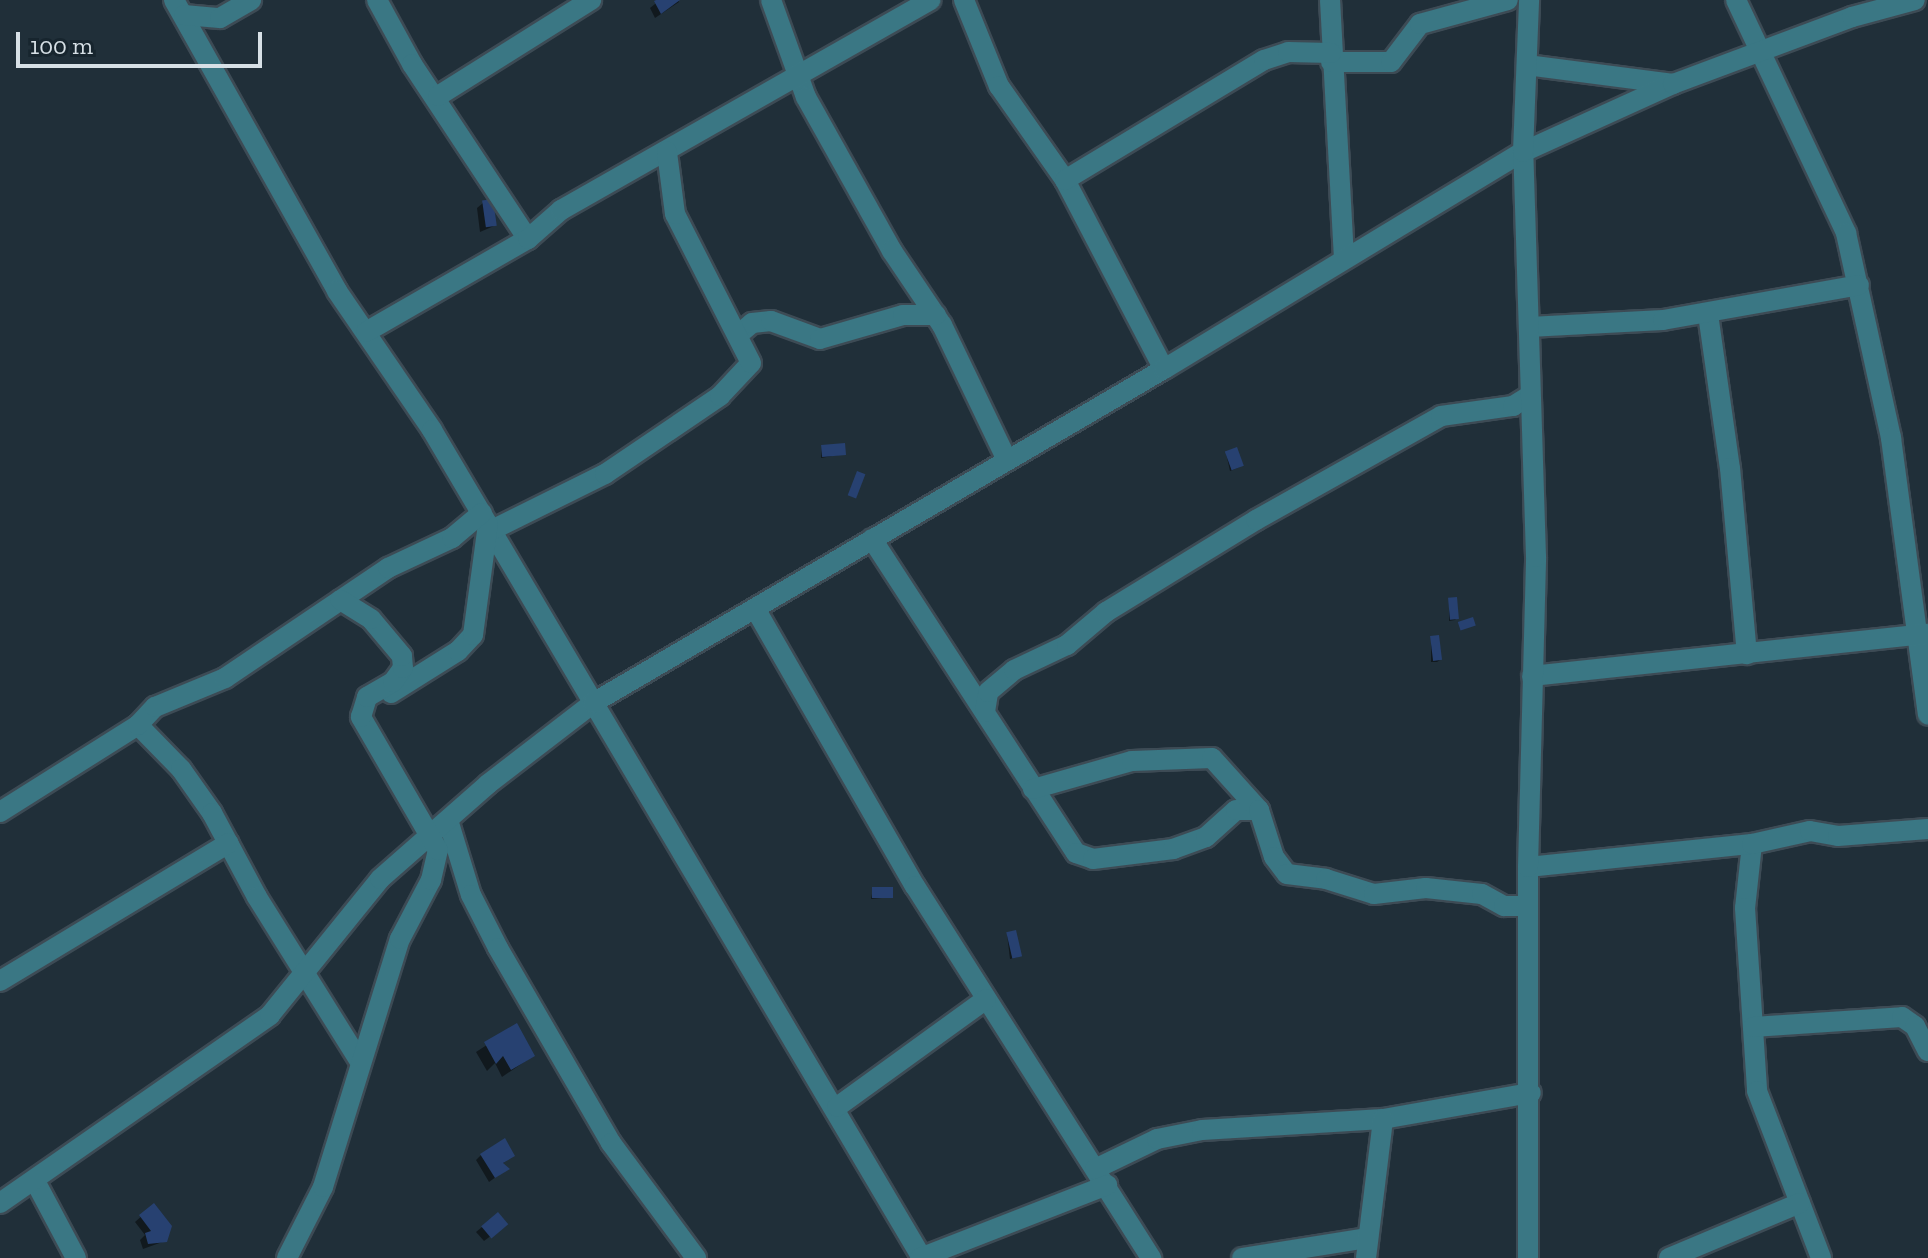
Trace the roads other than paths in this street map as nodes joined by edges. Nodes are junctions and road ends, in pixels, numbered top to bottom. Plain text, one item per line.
1 (251, 0) edge
2 (377, 0) edge
3 (591, 0) edge
4 (771, 0) edge
5 (964, 0) edge
6 (1330, 0) edge
7 (1508, 0) edge
8 (1529, 0) edge
9 (1736, 0) edge
10 (1915, 0) edge
11 (926, 1) edge
12 (179, 8) edge
13 (1763, 52) junction
14 (1331, 57) junction
15 (1527, 65) junction
16 (799, 75) junction
17 (1673, 84) junction
18 (438, 96) junction
19 (667, 152) junction
20 (1523, 152) junction
21 (1065, 180) junction
22 (528, 239) junction
23 (1344, 257) junction
24 (1859, 285) junction
25 (1708, 314) junction
26 (936, 315) junction
27 (1529, 327) junction
28 (366, 332) junction
29 (739, 334) junction
30 (1164, 369) junction
31 (1529, 396) junction
32 (1006, 458) junction
33 (487, 523) junction
34 (872, 539) junction
35 (340, 600) junction
36 (756, 610) junction
37 (1923, 635) edge
38 (1747, 654) junction
39 (1532, 676) junction
40 (593, 703) junction
41 (361, 705) junction
42 (985, 712) junction
43 (1928, 715) edge
44 (138, 725) junction
45 (1033, 789) junction
46 (1259, 810) junction
47 (0, 812) edge
48 (440, 826) junction
49 (1928, 829) edge
50 (229, 843) junction
51 (1752, 844) junction
52 (1528, 867) junction
53 (1528, 906) junction
54 (307, 970) junction
55 (0, 981) edge
56 (986, 999) junction
57 (1753, 1027) junction
58 (1928, 1051) edge
59 (359, 1060) junction
60 (1531, 1093) junction
61 (837, 1107) junction
62 (1383, 1119) junction
63 (1101, 1177) junction
64 (35, 1181) junction
65 (0, 1203) edge
66 (1800, 1203) junction
67 (1366, 1248) edge
68 (76, 1258) edge
69 (287, 1258) edge
70 (696, 1258) edge
71 (921, 1258) edge
72 (1151, 1258) edge
73 (1242, 1258) edge
74 (1528, 1258) edge
75 (1669, 1258) edge
76 (1821, 1258) edge

1 - 12 street
2 - 18 street
3 - 18 street
4 - 16 street
5 - 21 street
6 - 14 street
7 - 14 street
8 - 15 street
9 - 13 street
10 - 13 street
11 - 16 street
12 - 28 street
13 - 17 street
13 - 24 street
14 - 21 street
14 - 23 street
15 - 17 street
15 - 20 street
16 - 19 street
16 - 26 street
17 - 20 street
18 - 22 street
19 - 22 street
19 - 29 street
20 - 23 street
20 - 27 street
21 - 30 street
22 - 28 street
23 - 30 street
24 - 25 street
24 - 37 street
25 - 27 street
25 - 38 street
26 - 29 street
26 - 32 street
27 - 31 street
28 - 33 street
29 - 33 street
30 - 32 street
31 - 39 street
31 - 42 street
32 - 34 street
33 - 35 street
33 - 40 street
33 - 41 street
34 - 36 street
34 - 42 street
35 - 41 street
35 - 44 street
36 - 40 street
36 - 56 street
37 - 38 street
37 - 43 street
38 - 39 street
39 - 52 street
40 - 48 street
40 - 61 street
41 - 48 street
42 - 45 street
44 - 47 street
44 - 50 street
45 - 46 street
45 - 46 street
46 - 53 street
48 - 54 street
48 - 59 street
48 - 70 street
49 - 51 street
50 - 54 street
50 - 55 street
51 - 52 street
51 - 57 street
52 - 53 street
53 - 60 street
54 - 59 street
54 - 64 street
56 - 61 street
56 - 63 street
57 - 58 street
57 - 66 street
59 - 69 street
60 - 62 street
60 - 74 street
61 - 71 street
62 - 63 street
62 - 67 street
63 - 71 street
63 - 72 street
64 - 65 street
64 - 68 street
66 - 75 street
66 - 76 street
67 - 73 street

